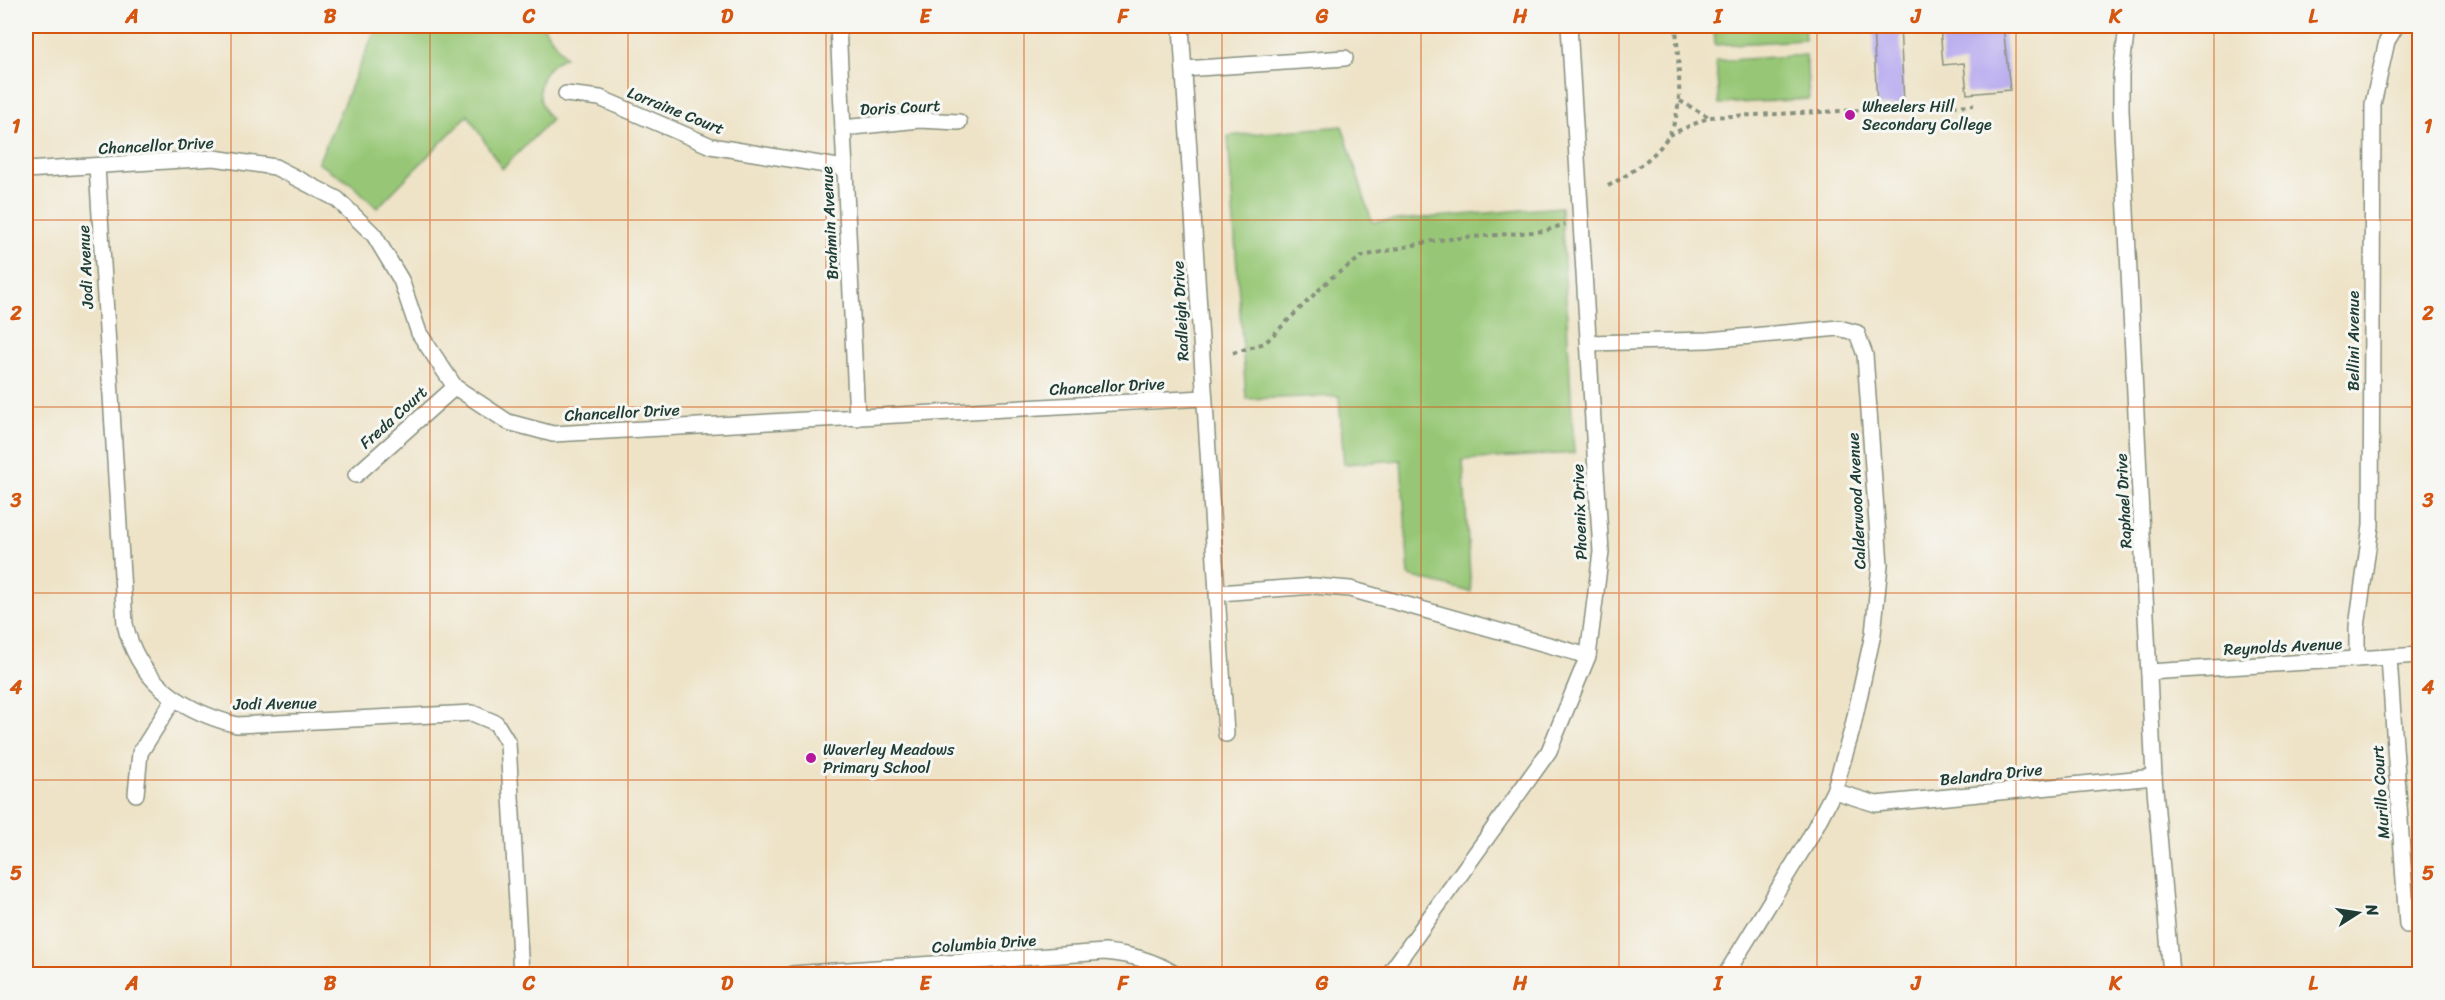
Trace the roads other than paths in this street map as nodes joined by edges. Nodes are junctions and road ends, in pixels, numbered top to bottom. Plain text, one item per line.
1 (838, 26) edge
2 (1181, 26) edge
3 (1569, 26) edge
4 (2127, 26) edge
5 (2396, 26) edge
6 (1345, 57) dead end
7 (1184, 69) junction
8 (566, 94) dead end
9 (959, 122) dead end
10 (843, 128) junction
11 (98, 166) junction
12 (844, 168) junction
13 (26, 170) edge
14 (1589, 343) junction
15 (455, 387) junction
16 (1204, 398) junction
17 (857, 418) junction
18 (356, 475) dead end
19 (1219, 593) junction
20 (2420, 655) edge
21 (1588, 656) junction
22 (2389, 657) junction
23 (2357, 659) junction
24 (2149, 672) junction
25 (174, 699) junction
26 (1226, 734) dead end
27 (2154, 777) junction
28 (1833, 791) junction
29 (136, 794) dead end
30 (2408, 926) dead end
31 (521, 975) edge
32 (792, 975) edge
33 (1175, 975) edge
34 (1389, 975) edge
35 (1726, 975) edge
36 (2171, 975) edge

1 - 10 street, Brahmin Avenue
2 - 7 street, Radleigh Drive
3 - 14 street, Phoenix Drive
4 - 24 street, Raphael Drive
5 - 23 street, Bellini Avenue
6 - 7 street
7 - 16 street, Radleigh Drive
8 - 12 street, Lorraine Court
9 - 10 street, Doris Court
10 - 12 street, Brahmin Avenue
11 - 13 street, Chancellor Drive
11 - 15 street, Chancellor Drive
11 - 25 street, Jodi Avenue
12 - 17 street, Brahmin Avenue
14 - 21 street, Phoenix Drive
14 - 28 street, Calderwood Avenue
15 - 17 street, Chancellor Drive
15 - 18 street, Freda Court
16 - 17 street, Chancellor Drive
16 - 19 street, Radleigh Drive
19 - 21 street
19 - 26 street, Radleigh Drive
20 - 22 street, Reynolds Avenue
21 - 34 street, Phoenix Drive
22 - 23 street, Reynolds Avenue
22 - 30 street, Murillo Court
23 - 24 street, Reynolds Avenue
24 - 27 street, Raphael Drive
25 - 29 street
25 - 31 street, Jodi Avenue
27 - 28 street, Belandra Drive
27 - 36 street, Raphael Drive
28 - 35 street, Calderwood Avenue
32 - 33 street, Columbia Drive

